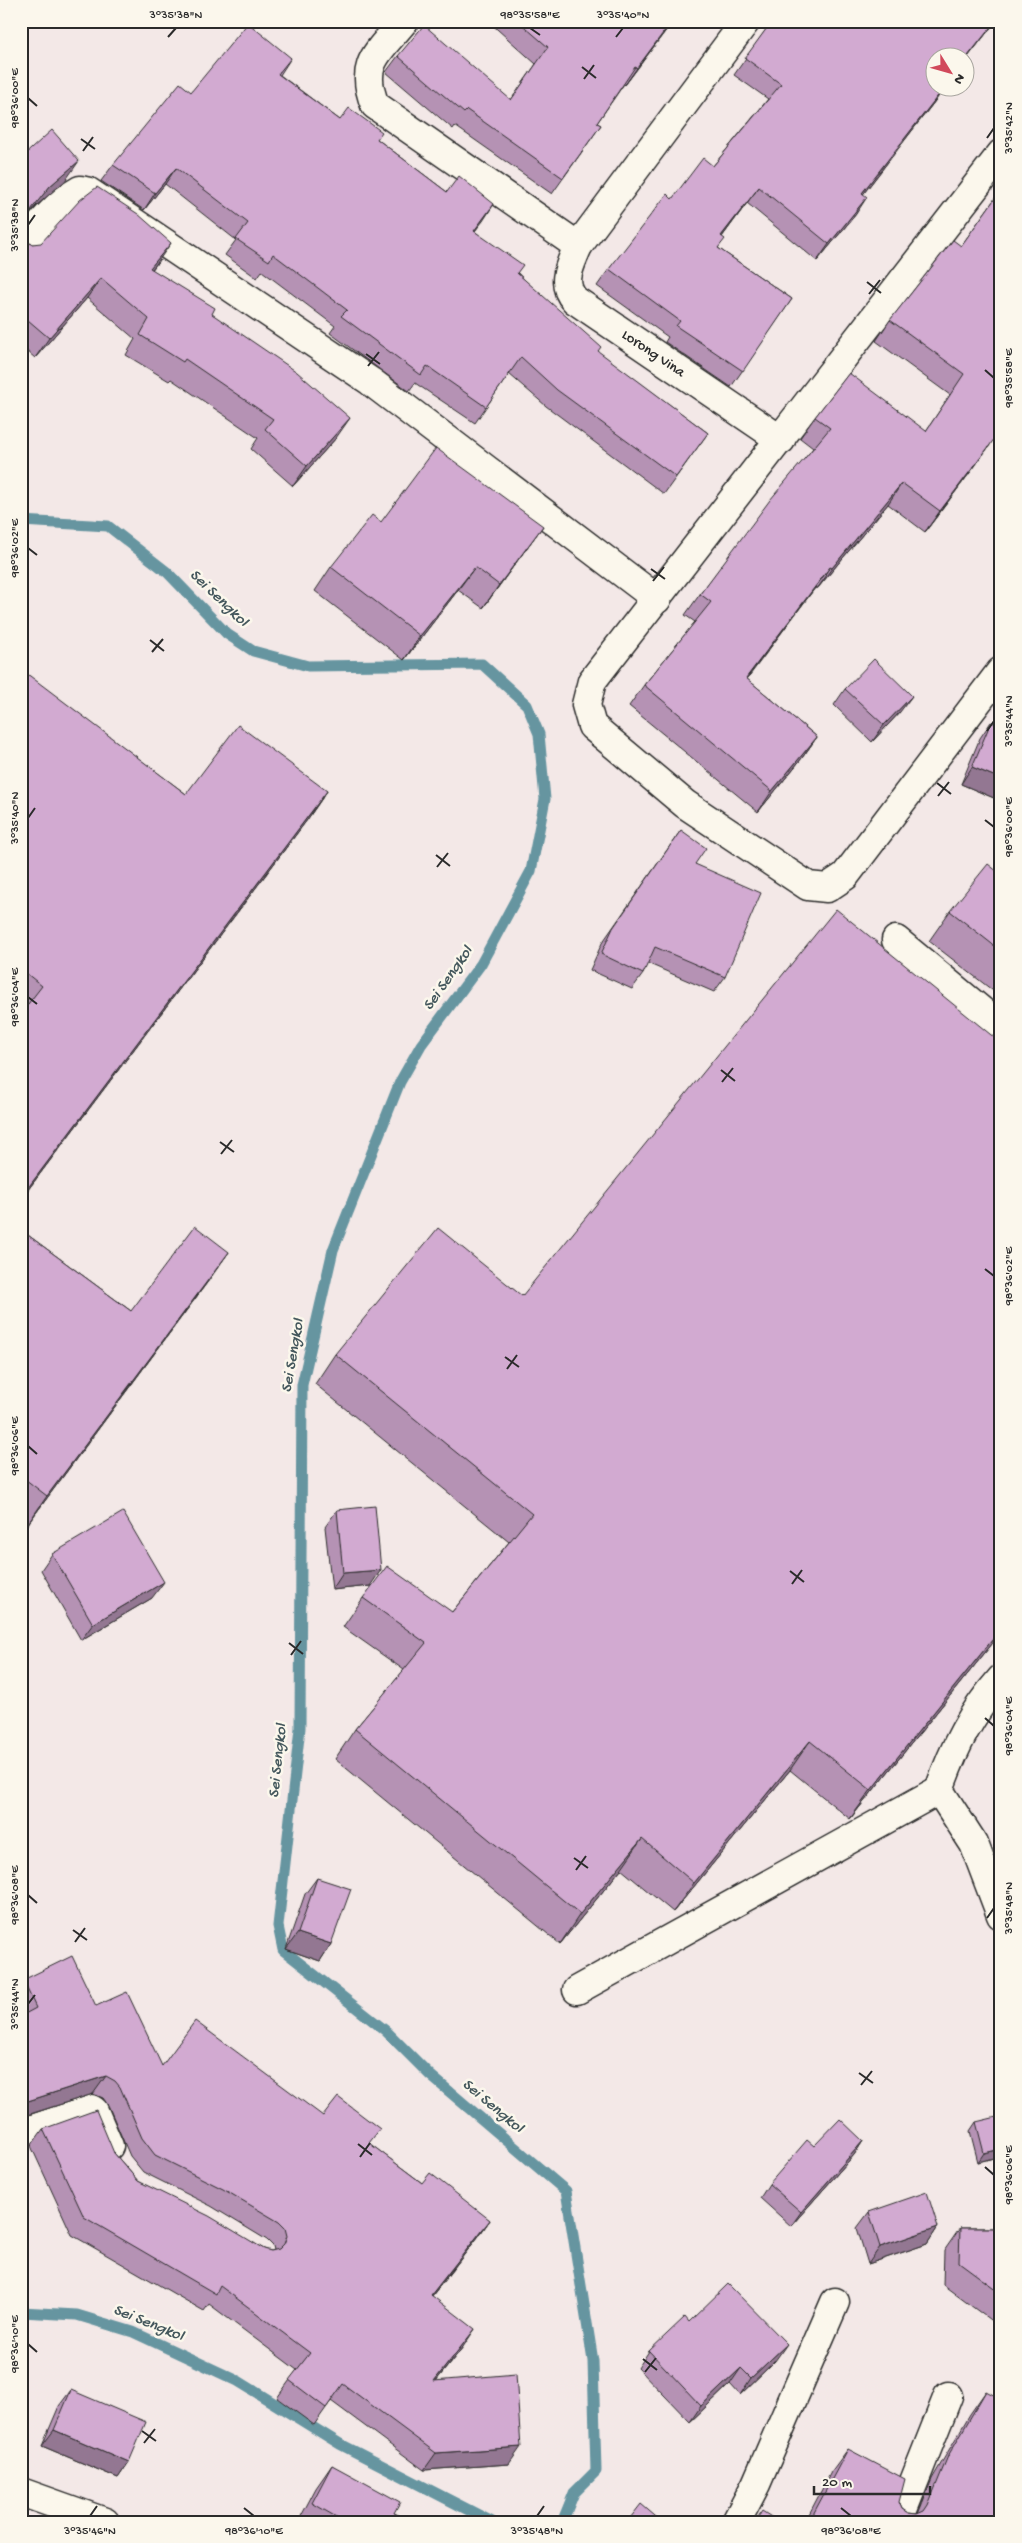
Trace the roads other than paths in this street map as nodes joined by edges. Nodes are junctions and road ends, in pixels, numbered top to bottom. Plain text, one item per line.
1 (404, 21) edge
2 (746, 21) edge
3 (1001, 154) edge
4 (578, 246) junction
5 (21, 249) edge
6 (781, 440) junction
7 (657, 599) junction
8 (1001, 671) edge
9 (896, 940) dead end
10 (1001, 1027) edge
11 (1001, 1679) edge
12 (939, 1790) junction
13 (1001, 1915) edge
14 (577, 1990) dead end
15 (21, 2133) edge
16 (122, 2171) edge
17 (835, 2302) dead end
18 (948, 2396) dead end
19 (21, 2492) edge
20 (105, 2522) edge
21 (736, 2522) edge
22 (898, 2522) edge

1 - 4 street
2 - 4 street, Lorong Vina
3 - 6 street
4 - 6 street, Lorong Vina
5 - 7 street
6 - 7 street
7 - 8 street
9 - 10 street
11 - 12 street
12 - 13 street
12 - 14 street
15 - 16 street
17 - 21 street
18 - 22 street
19 - 20 street

